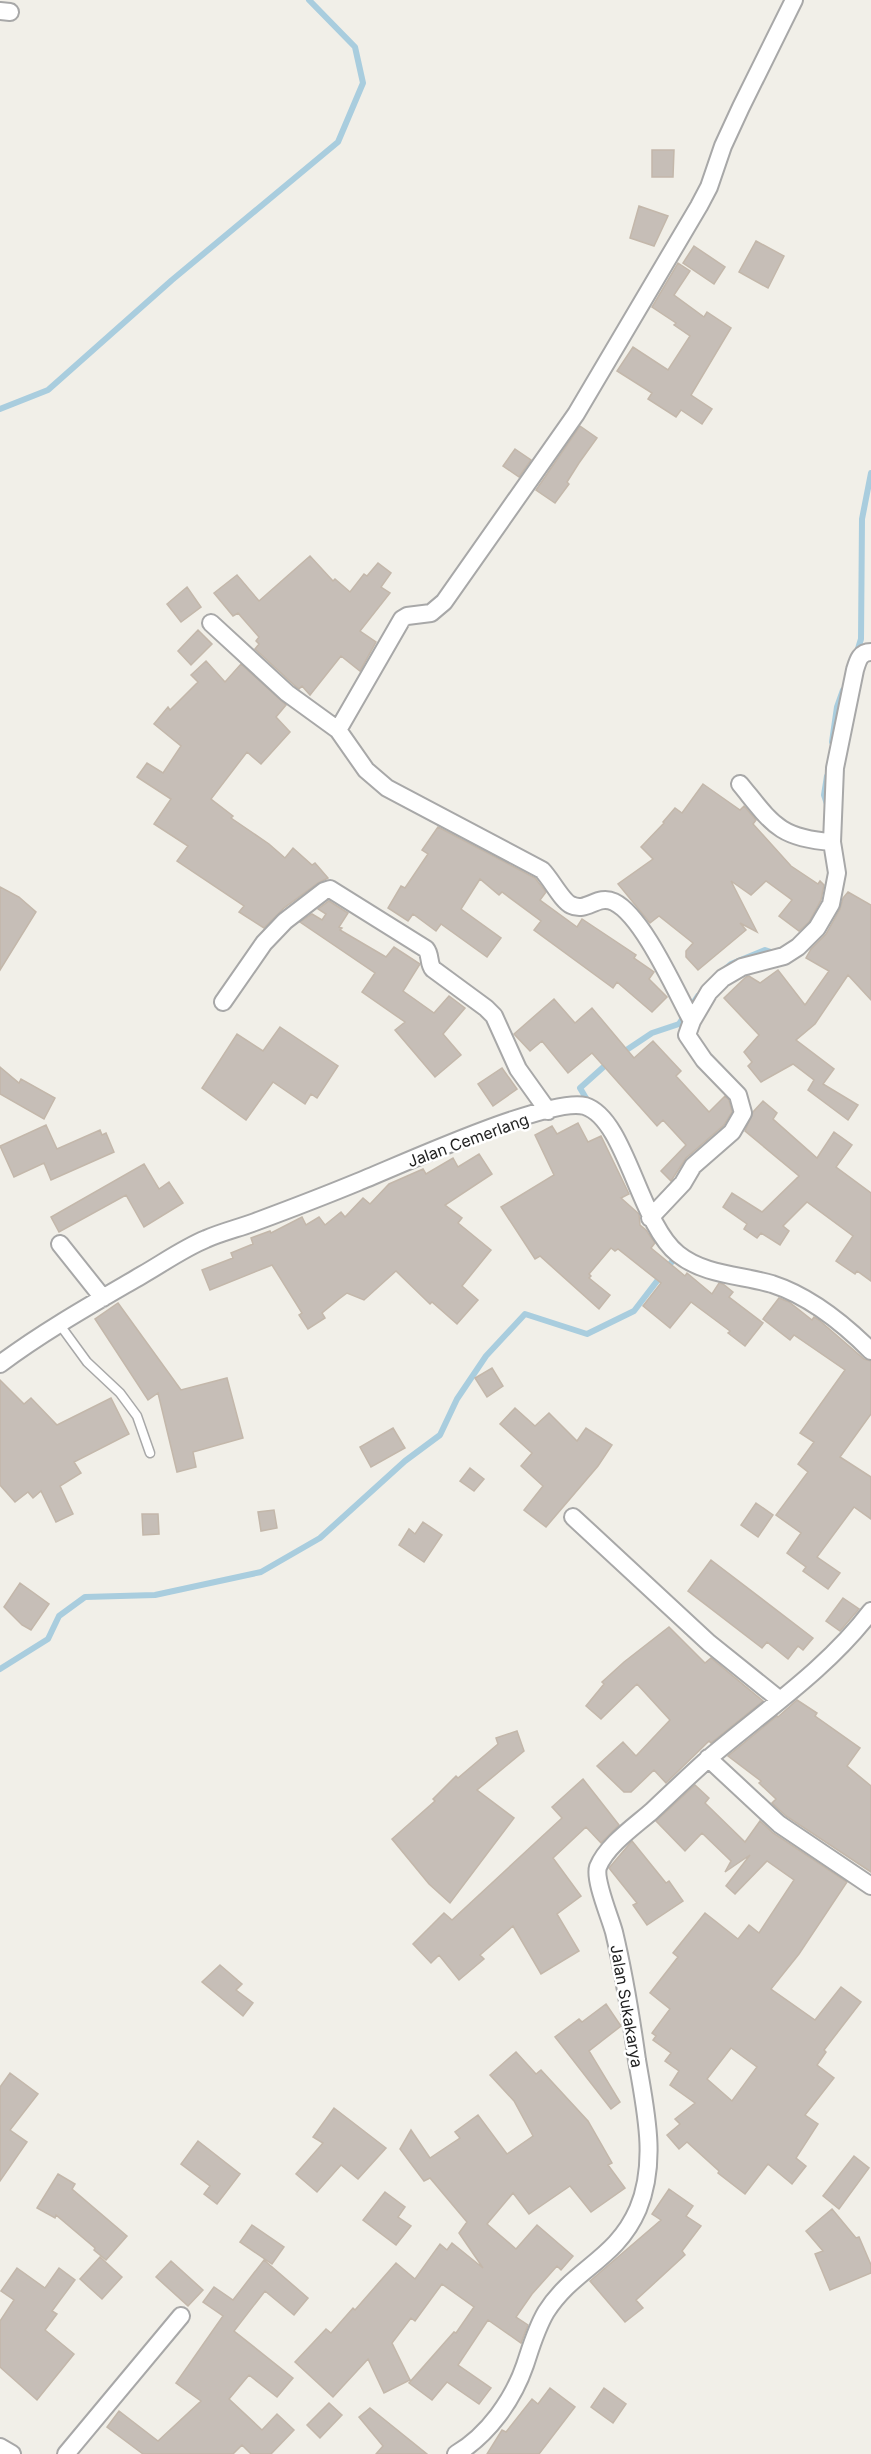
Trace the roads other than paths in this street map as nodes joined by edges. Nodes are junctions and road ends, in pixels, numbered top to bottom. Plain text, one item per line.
1 (794, 0) edge
2 (212, 623) dead end
3 (871, 652) edge
4 (338, 730) junction
5 (740, 784) dead end
6 (832, 842) junction
7 (223, 1002) dead end
8 (692, 1021) junction
9 (548, 1111) junction
10 (651, 1218) junction
11 (60, 1244) dead end
12 (103, 1298) junction
13 (60, 1325) junction
14 (871, 1351) edge
15 (0, 1364) edge
16 (150, 1453) dead end
17 (573, 1517) dead end
18 (871, 1611) edge
19 (780, 1700) junction
20 (708, 1758) junction
21 (871, 1886) edge
22 (181, 2316) dead end
23 (0, 2447) edge
24 (12, 2454) edge
25 (66, 2454) edge
26 (456, 2454) edge

1 - 4 street
2 - 4 street
3 - 6 street
4 - 8 street
5 - 6 street
6 - 8 street
7 - 9 street
8 - 10 street
9 - 10 street, Jalan Cemerlang
9 - 12 street, Jalan Cemerlang
10 - 14 street, Jalan Cemerlang
11 - 12 street
12 - 13 street, Jalan Cemerlang
13 - 15 street, Jalan Cemerlang
13 - 16 lane
17 - 19 street
18 - 19 street, Jalan Sukakarya
19 - 20 street, Jalan Sukakarya
20 - 21 street
20 - 26 street, Jalan Sukakarya
22 - 25 street
23 - 24 street

